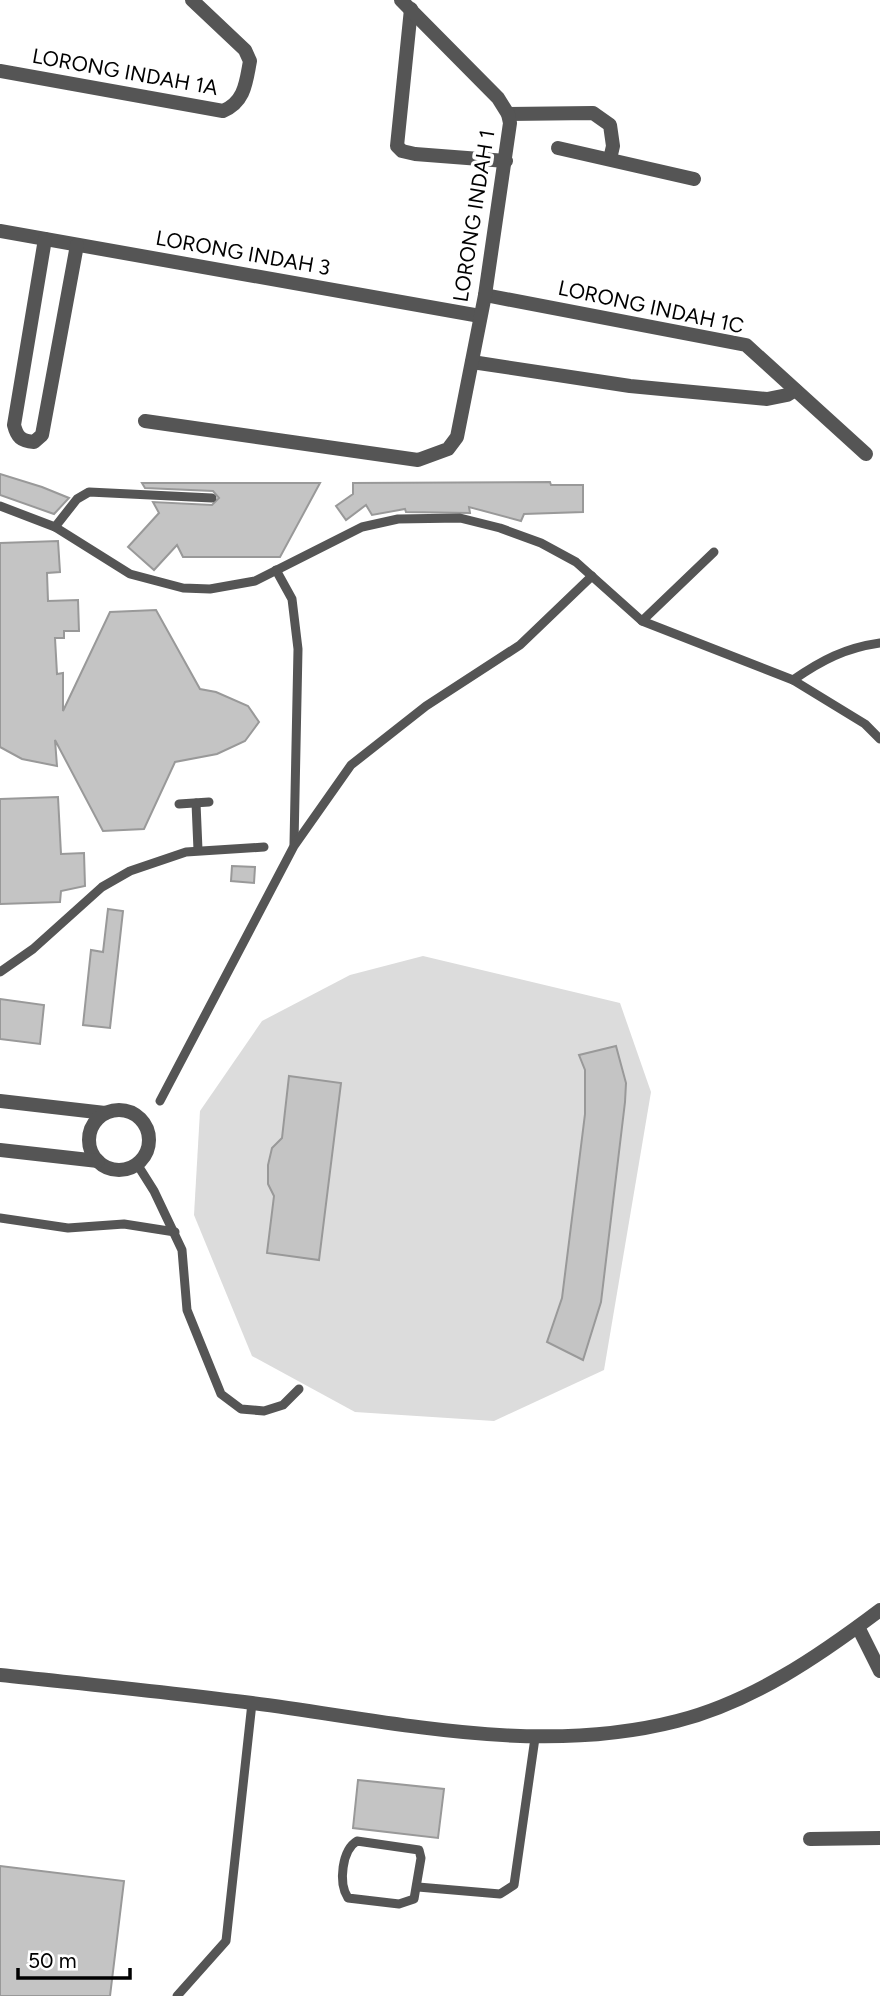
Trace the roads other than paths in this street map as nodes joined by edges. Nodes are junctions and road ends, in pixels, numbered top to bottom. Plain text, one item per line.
1 (192, 0) edge
2 (406, 5) edge
3 (0, 71) edge
4 (508, 114) junction
5 (558, 148) dead end
6 (610, 159) junction
7 (506, 161) junction
8 (694, 179) dead end
9 (0, 231) edge
10 (45, 239) junction
11 (77, 245) junction
12 (485, 295) junction
13 (480, 316) junction
14 (472, 362) junction
15 (795, 390) junction
16 (145, 421) dead end
17 (866, 454) dead end
18 (212, 498) dead end
19 (0, 506) edge
20 (55, 527) junction
21 (714, 552) dead end
22 (276, 570) junction
23 (592, 576) junction
24 (642, 621) junction
25 (880, 643) edge
26 (793, 680) junction
27 (880, 739) edge
28 (197, 803) junction
29 (209, 803) dead end
30 (179, 804) dead end
31 (294, 846) junction
32 (264, 847) dead end
33 (198, 850) junction
34 (0, 972) edge
35 (0, 1101) edge
36 (160, 1101) dead end
37 (105, 1113) junction
38 (0, 1150) edge
39 (98, 1161) junction
40 (137, 1164) junction
41 (0, 1218) edge
42 (175, 1232) junction
43 (299, 1389) dead end
44 (880, 1610) edge
45 (858, 1627) junction
46 (880, 1671) edge
47 (0, 1675) edge
48 (252, 1703) junction
49 (535, 1738) junction
50 (880, 1838) edge
51 (810, 1839) dead end
52 (418, 1887) junction
53 (177, 1996) edge

1 - 3 street, LORONG INDAH 1A
2 - 4 street, LORONG INDAH 1
2 - 7 street
4 - 6 street
4 - 7 street, LORONG INDAH 1
5 - 6 street
6 - 8 street
7 - 12 street, LORONG INDAH 1
9 - 10 street, LORONG INDAH 3
10 - 11 street, LORONG INDAH 3
10 - 11 street
11 - 13 street, LORONG INDAH 3
12 - 13 street, LORONG INDAH 1
12 - 15 street, LORONG INDAH 1C
13 - 14 street, LORONG INDAH 1
14 - 15 street
14 - 16 street, LORONG INDAH 1
15 - 17 street, LORONG INDAH 1C
18 - 20 lane
19 - 20 lane
20 - 22 lane
21 - 24 lane
22 - 23 lane
22 - 31 lane
23 - 24 lane
23 - 31 lane
24 - 26 lane
25 - 26 lane
26 - 27 lane
28 - 29 lane
28 - 30 lane
28 - 33 lane
31 - 36 lane
32 - 33 lane
33 - 34 lane
35 - 37 street
37 - 39 street
37 - 40 street
38 - 39 street
39 - 40 street
40 - 42 lane
41 - 42 lane
42 - 43 lane
44 - 45 street
45 - 46 street
45 - 49 street
47 - 48 street
48 - 49 street
48 - 53 lane
49 - 52 lane
50 - 51 street
52 - 52 lane

